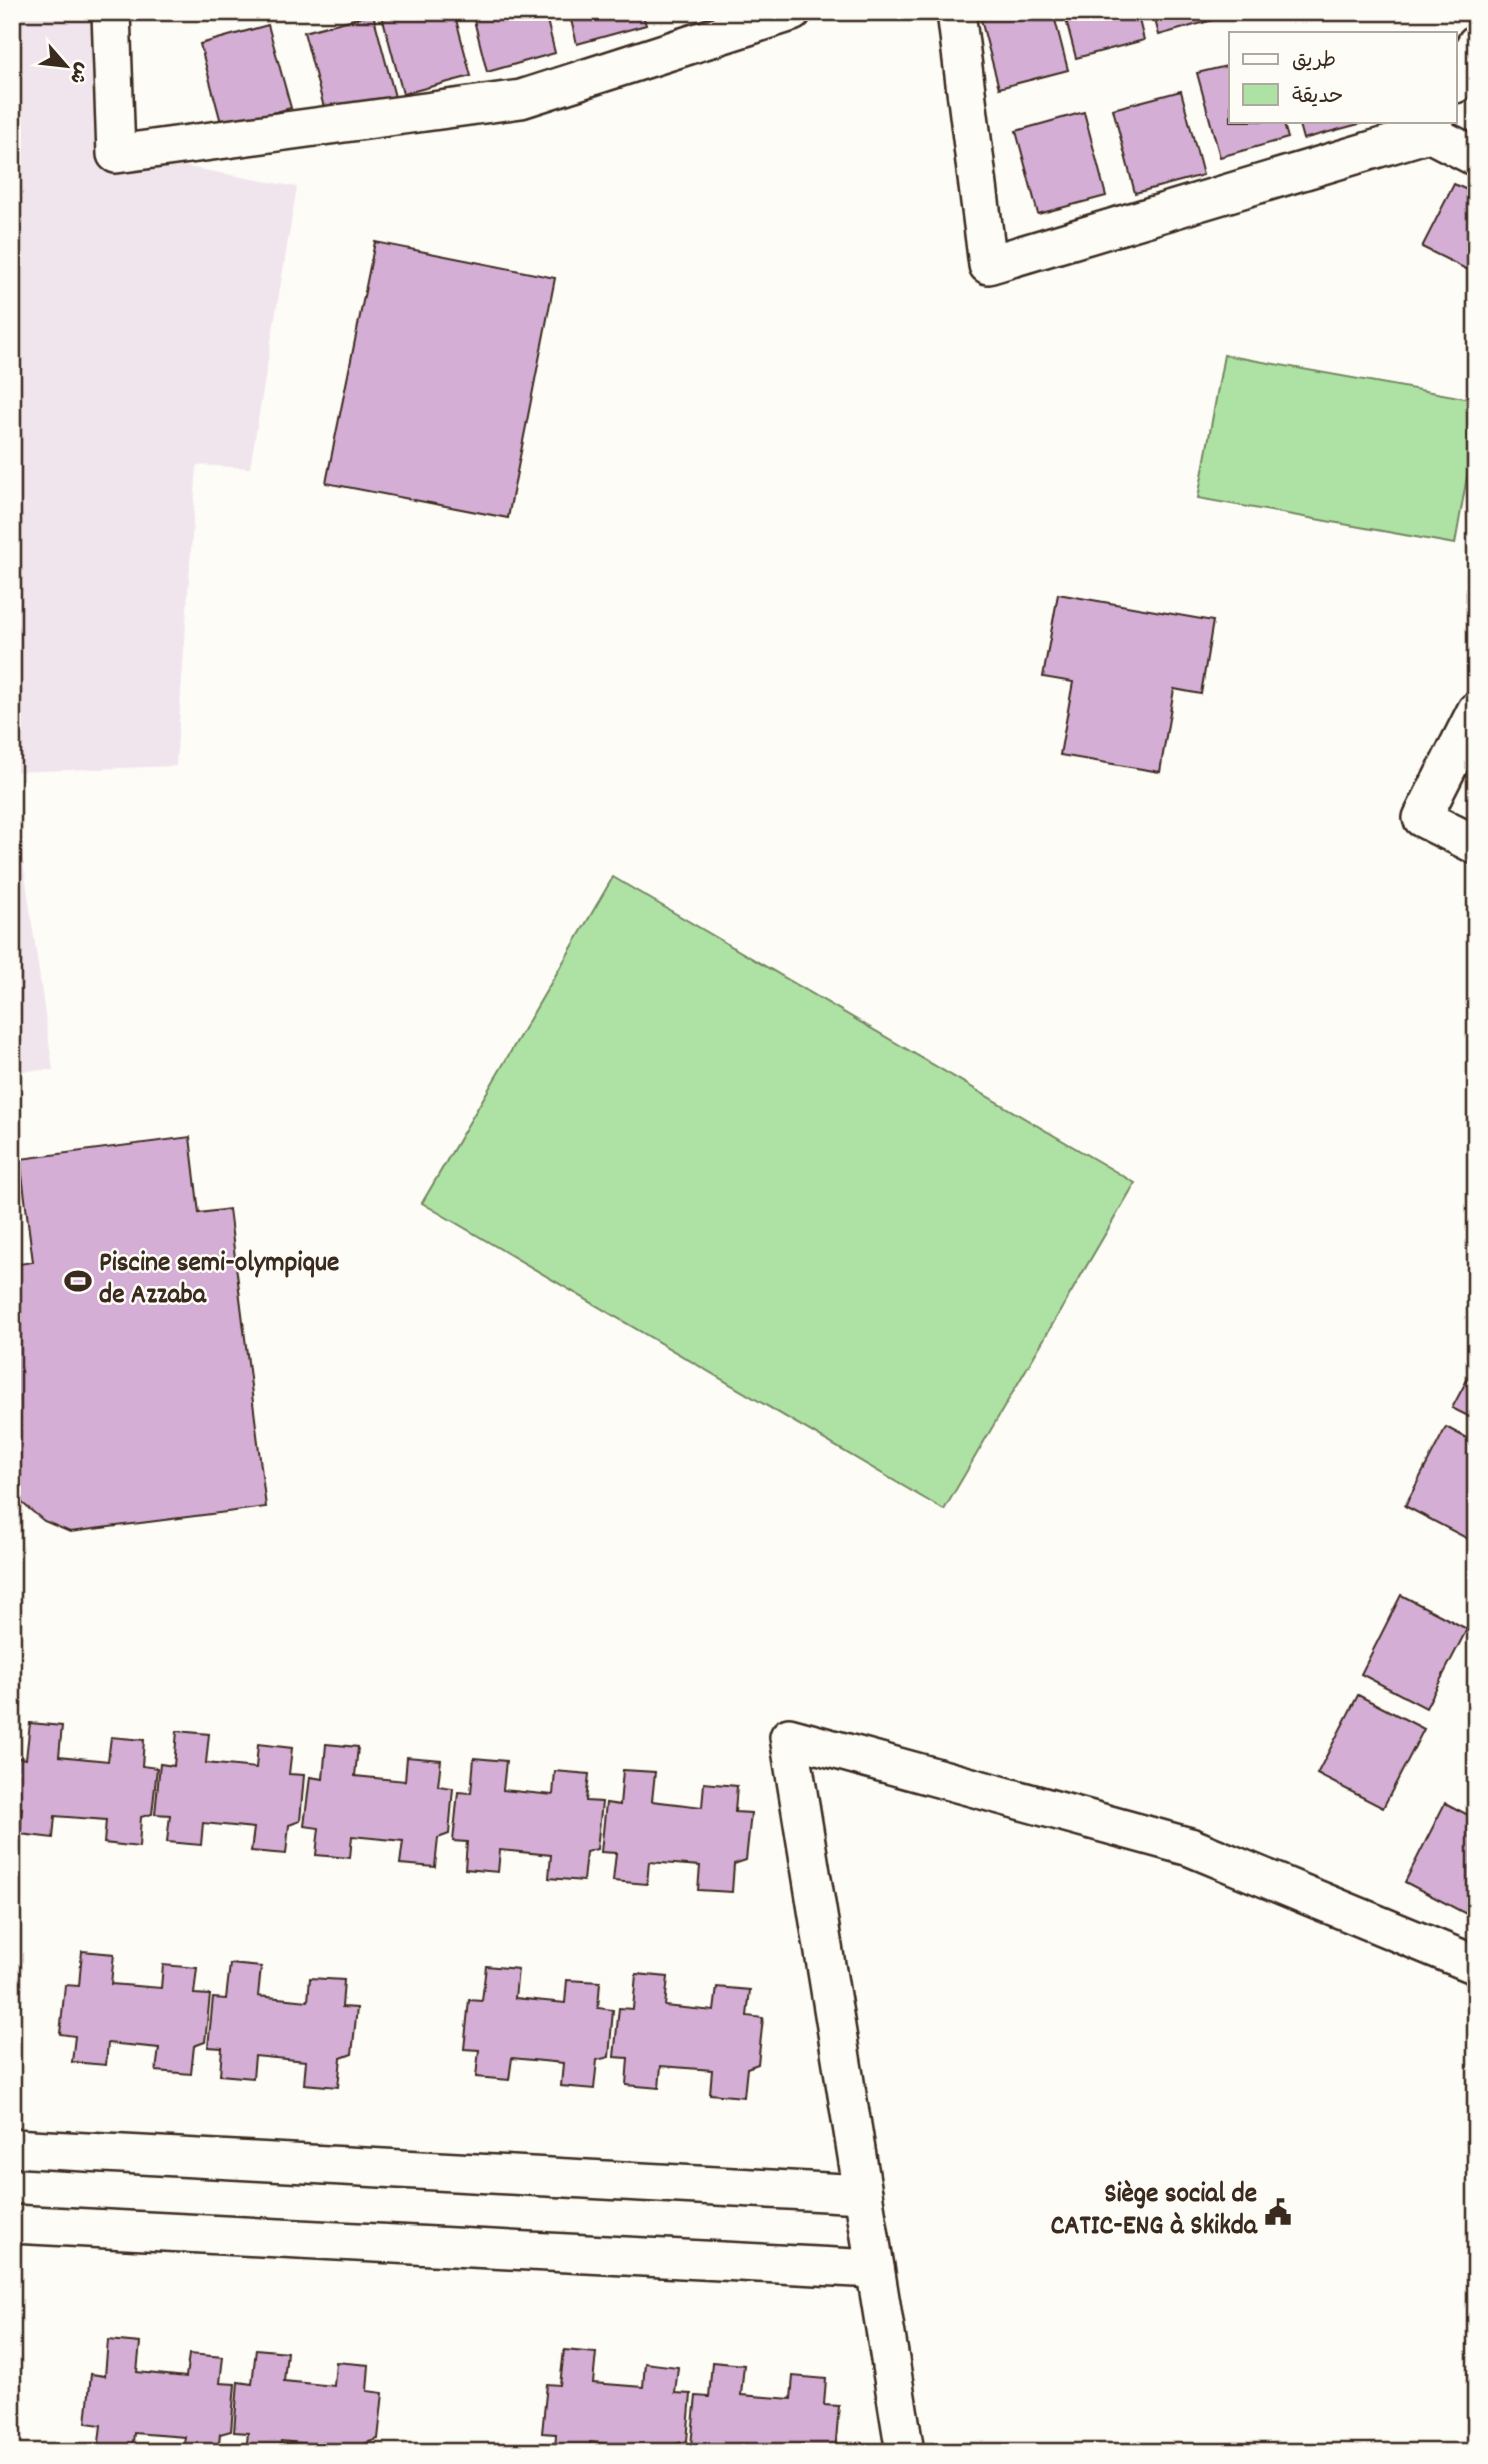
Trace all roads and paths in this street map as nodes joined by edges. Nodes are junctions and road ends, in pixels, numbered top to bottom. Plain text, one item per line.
1 (111, 12) edge
2 (792, 12) edge
3 (956, 12) edge
4 (1476, 44) edge
5 (1456, 82) edge
6 (1432, 127) edge
7 (1476, 157) edge
8 (1476, 711) edge
9 (1476, 845) edge
10 (1476, 1965) edge
11 (12, 2148) edge
12 (863, 2194) junction
13 (12, 2224) edge
14 (875, 2269) junction
15 (905, 2452) edge

1 - 2 street
3 - 6 street
4 - 5 street
6 - 7 street
8 - 9 street
10 - 12 street
11 - 12 street
12 - 14 street
13 - 14 street
14 - 15 street

